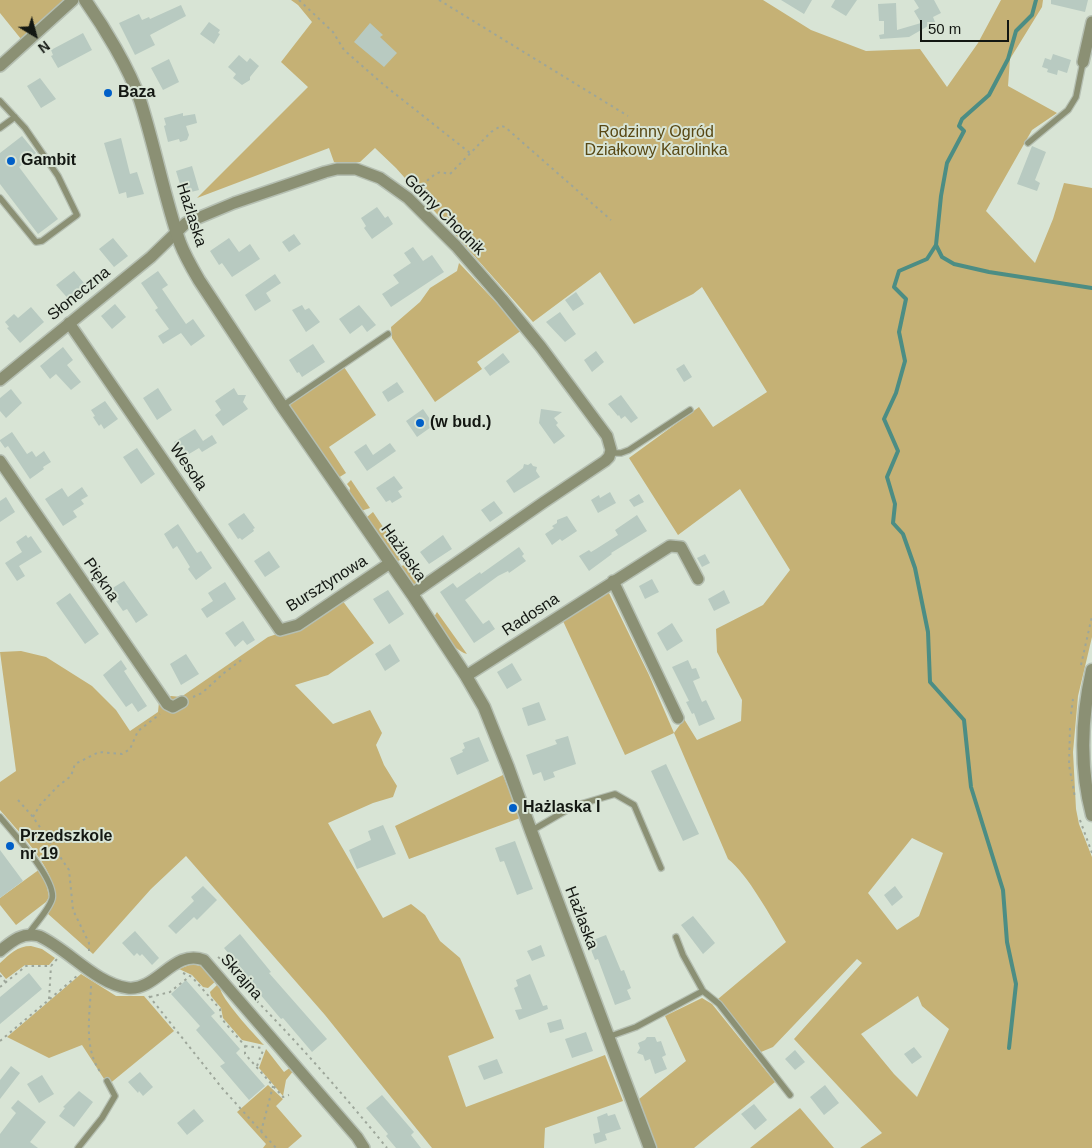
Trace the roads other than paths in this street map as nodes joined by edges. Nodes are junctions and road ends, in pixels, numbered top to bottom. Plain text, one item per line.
1 (73, 0) edge
2 (85, 0) edge
3 (1092, 22) edge
4 (1083, 62) joint
5 (0, 66) edge
6 (0, 101) edge
7 (15, 117) junction
8 (0, 128) edge
9 (1028, 143) dead end
10 (0, 198) edge
11 (177, 232) junction
12 (69, 323) junction
13 (388, 334) dead end
14 (0, 380) edge
15 (282, 406) junction
16 (690, 410) dead end
17 (611, 453) junction
18 (0, 461) edge
19 (390, 563) junction
20 (698, 579) dead end
21 (613, 581) junction
22 (412, 594) junction
23 (280, 630) joint
24 (1092, 670) edge
25 (466, 676) junction
26 (182, 702) road end
27 (678, 718) dead end
28 (1092, 815) edge
29 (0, 817) edge
30 (531, 831) junction
31 (661, 868) dead end
32 (28, 935) junction
33 (676, 936) dead end
34 (0, 952) edge
35 (703, 991) junction
36 (608, 1037) junction
37 (107, 1081) road end
38 (790, 1095) dead end
39 (78, 1148) edge
40 (364, 1148) edge
41 (650, 1148) edge

1 - 5 street
2 - 11 street, Hażlaska
3 - 4 street
4 - 9 lane
6 - 7 lane
7 - 8 lane
7 - 10 lane
11 - 12 street, Słoneczna
11 - 15 street, Hażlaska
11 - 17 street, Górny Chodnik
12 - 14 street, Słoneczna
12 - 23 street, Wesoła
13 - 15 lane
15 - 19 street, Hażlaska
16 - 17 lane
17 - 22 street
18 - 26 street, Piękna
19 - 22 street, Hażlaska
19 - 23 street, Bursztynowa
20 - 21 street, Radosna
21 - 25 street, Radosna
21 - 27 street
22 - 25 street, Hażlaska
24 - 28 street
25 - 30 street, Hażlaska
29 - 32 lane
30 - 31 lane
30 - 36 street, Hażlaska
32 - 34 street
32 - 40 street, Skrajna
33 - 35 lane
35 - 36 lane
35 - 38 lane
36 - 41 street, Hażlaska
37 - 39 lane

